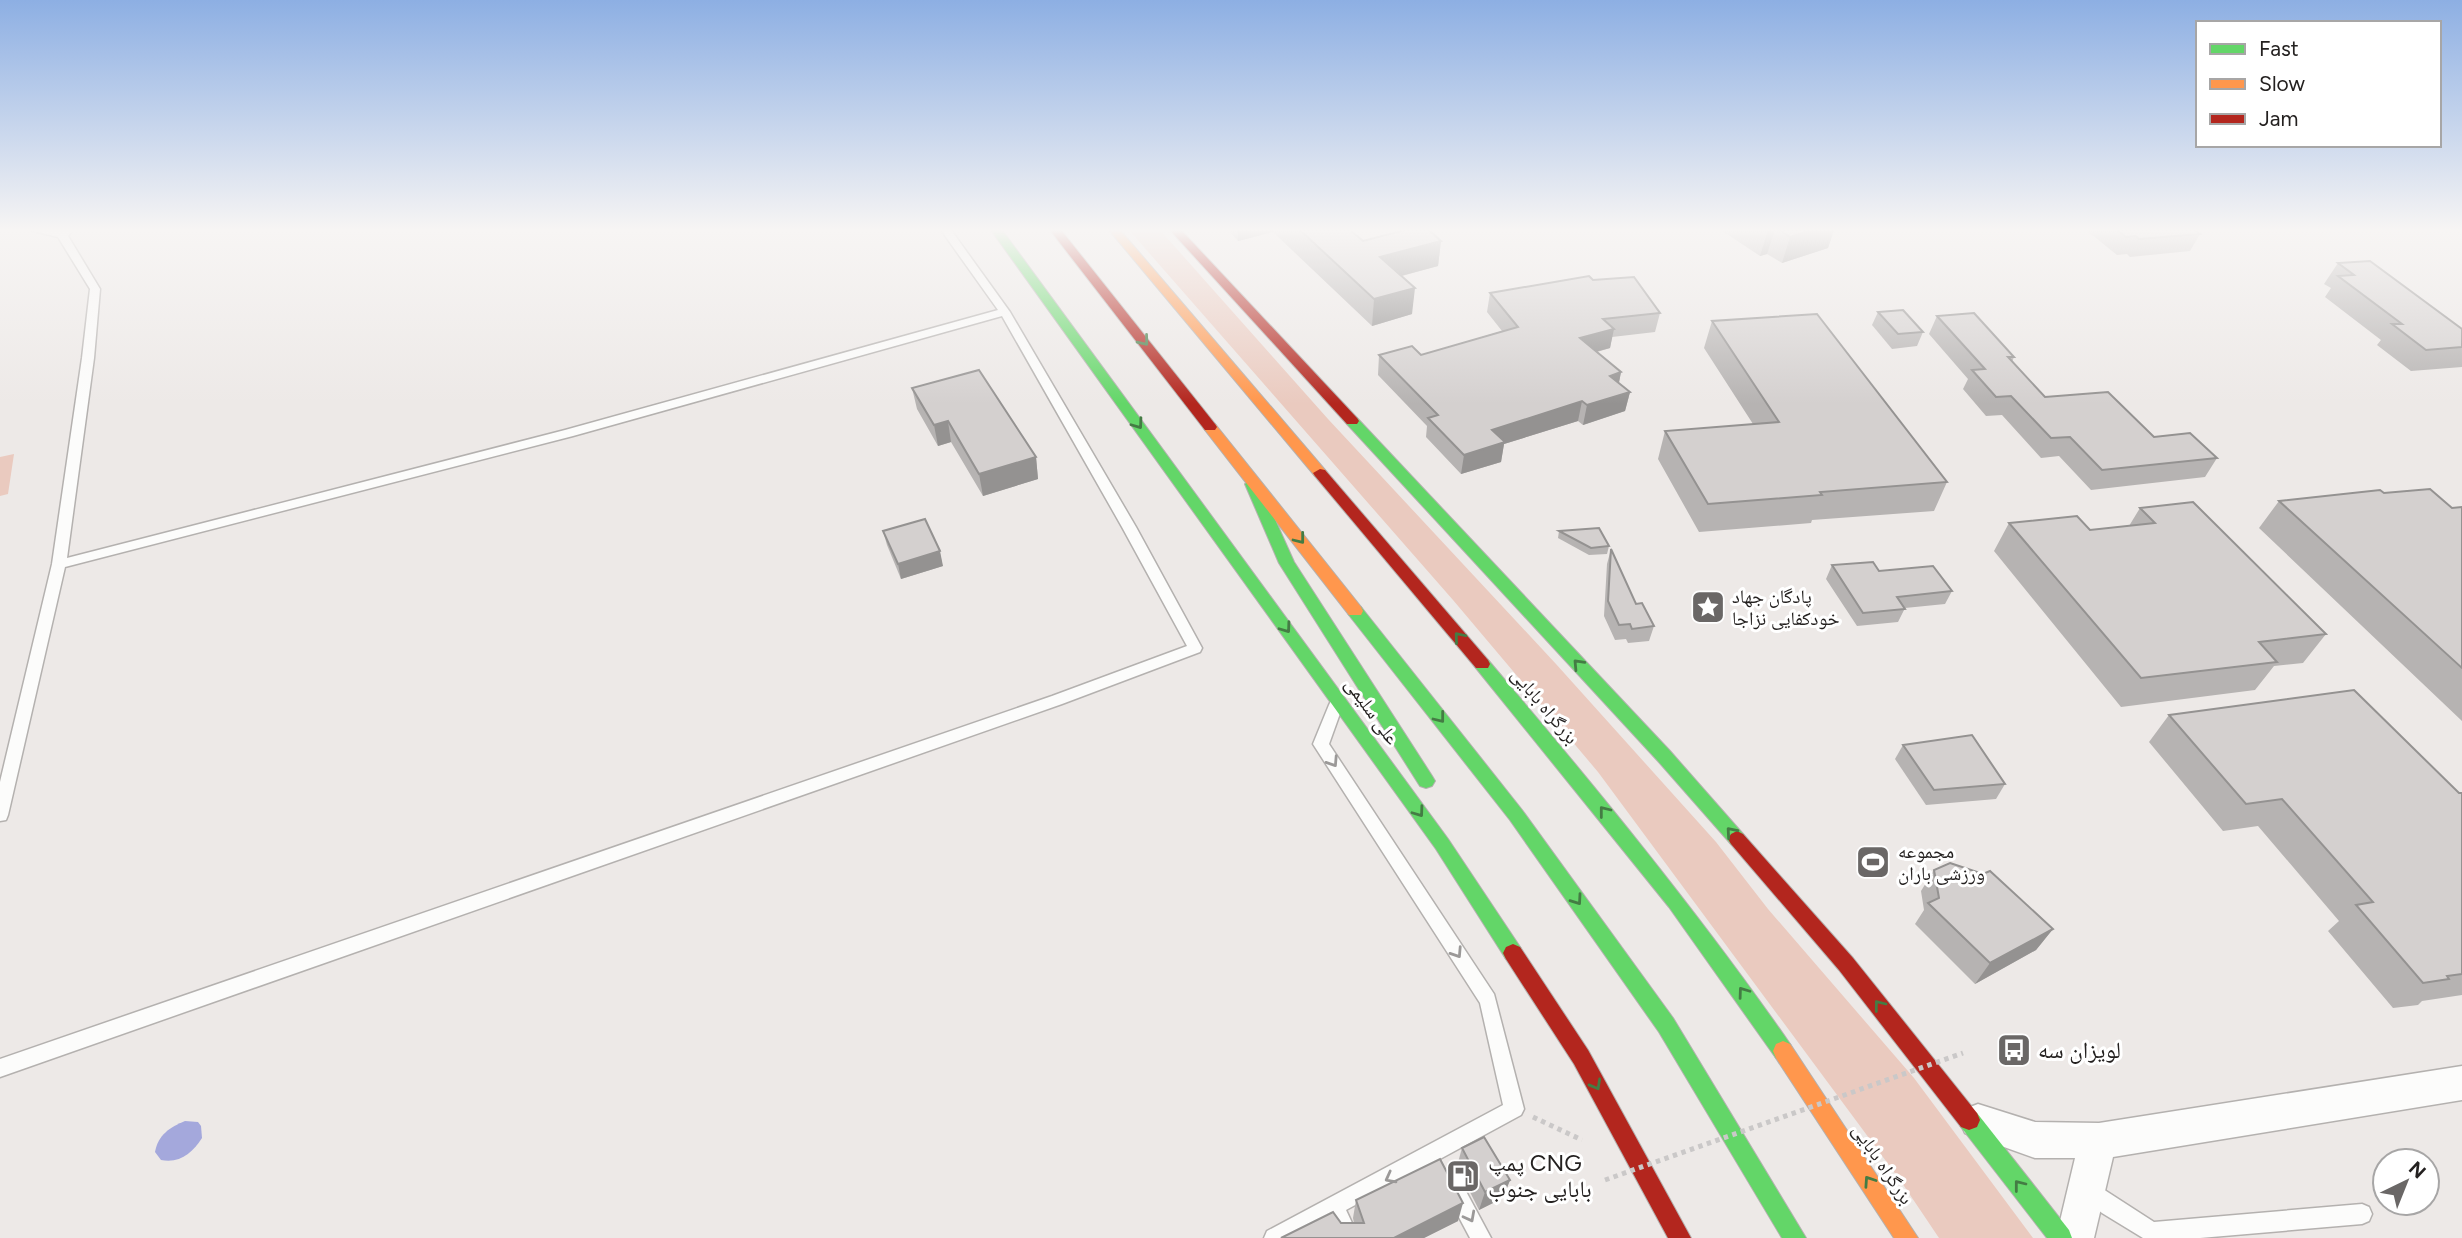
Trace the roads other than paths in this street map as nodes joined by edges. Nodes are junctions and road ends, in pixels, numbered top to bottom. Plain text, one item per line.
1 (93, 288) edge
2 (988, 288) edge
3 (1038, 288) edge
4 (1101, 288) edge
5 (1163, 288) edge
6 (1229, 288) edge
7 (1005, 312) junction
8 (1245, 469) junction
9 (59, 564) junction
10 (1338, 700) junction
11 (1433, 792) dead end
12 (0, 815) edge
13 (1504, 909) dead end
14 (1581, 1057) junction
15 (0, 1068) edge
16 (2462, 1083) edge
17 (1964, 1115) junction
18 (2099, 1141) junction
19 (1436, 1153) junction
20 (2085, 1186) junction
21 (1334, 1208) junction
22 (2362, 1214) dead end
23 (2154, 1235) edge
24 (1274, 1238) edge
25 (1349, 1238) edge
26 (1481, 1238) edge
27 (1680, 1238) edge
28 (1795, 1238) edge
29 (1907, 1238) edge
30 (2061, 1238) edge
31 (2075, 1238) edge

1 - 9 lane
2 - 7 lane
3 -> 10 main road, علی سلیمی
4 -> 8 main road
29 -> 5 main road, بزرگراه بابایی
17 -> 6 main road
7 - 9 lane
7 - 15 lane
8 - 11 main road
8 -> 28 main road
9 - 12 lane
10 -> 14 main road, علی سلیمی
10 -> 19 lane
13 - 14 main road
14 -> 27 main road, علی سلیمی
16 - 18 street
17 - 18 street
30 -> 17 main road
18 - 20 street
19 -> 21 lane
19 -> 26 lane
20 - 23 lane
20 - 31 street
21 - 24 lane
21 - 25 lane
22 - 23 lane

